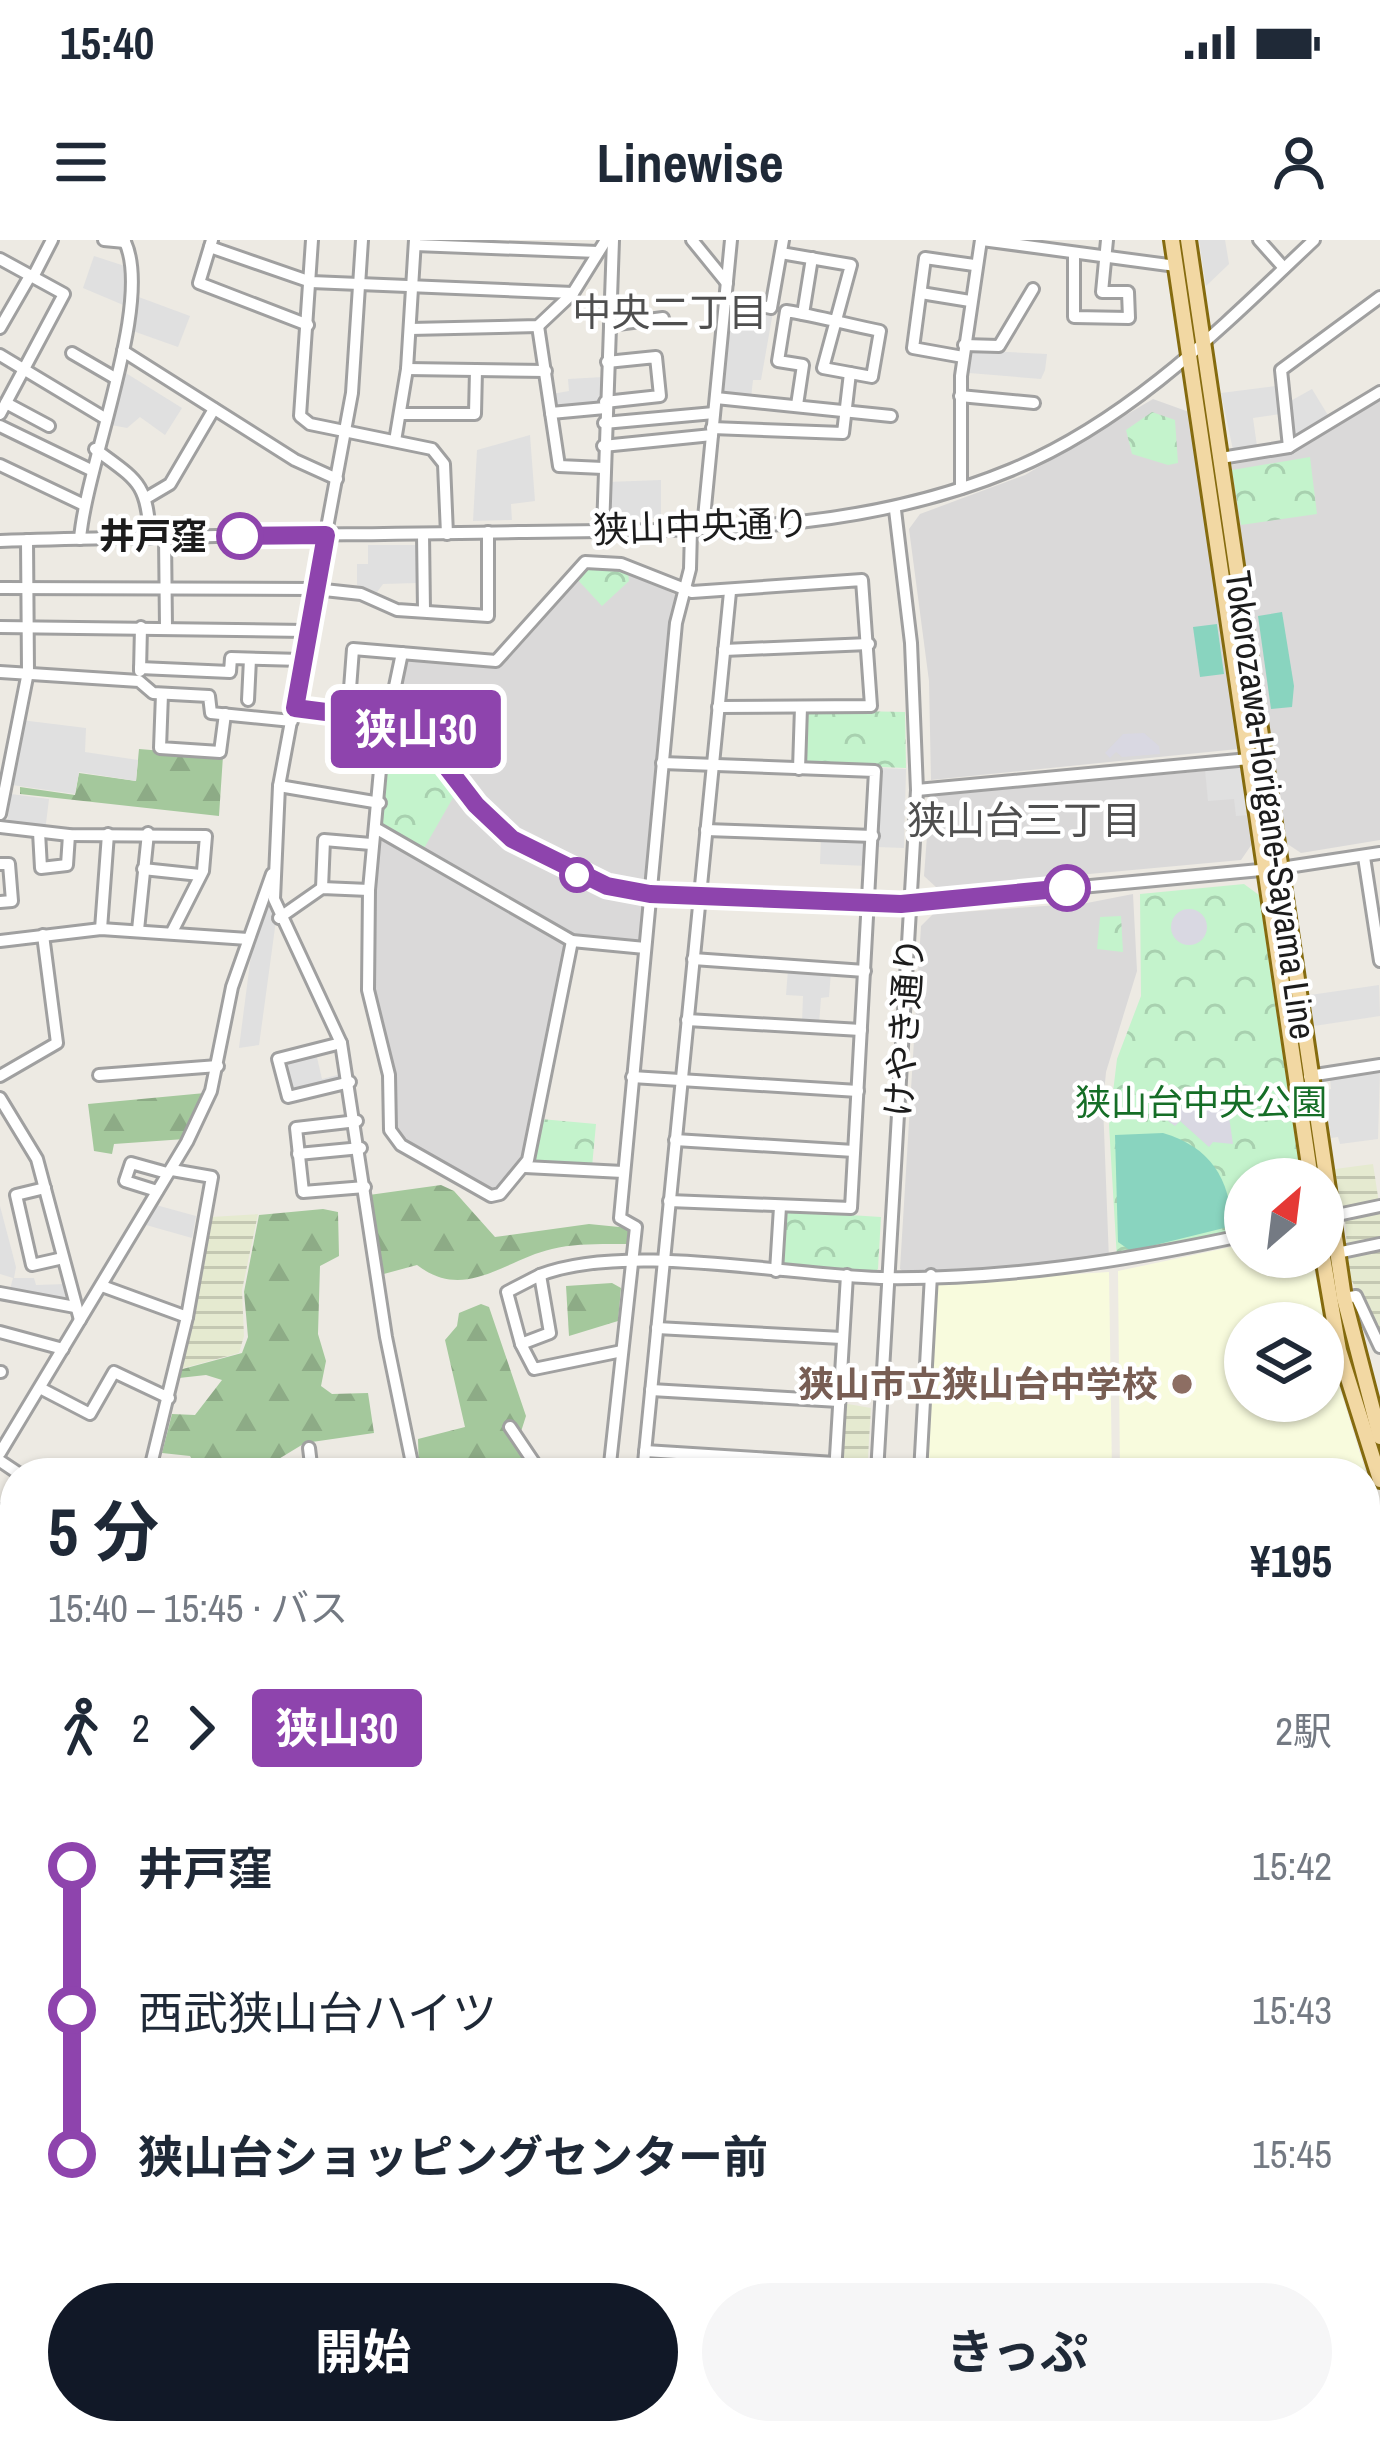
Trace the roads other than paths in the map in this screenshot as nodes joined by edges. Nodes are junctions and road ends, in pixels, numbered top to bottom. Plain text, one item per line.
1 (52, 240) edge
2 (104, 240) edge
3 (312, 240) edge
4 (362, 240) edge
5 (610, 240) edge
6 (692, 240) edge
7 (730, 240) edge
8 (981, 240) edge
9 (1107, 240) edge
10 (1172, 240) edge
11 (1188, 240) edge
12 (1258, 240) edge
13 (1314, 240) edge
14 (125, 241) edge
15 (416, 243) edge
16 (211, 244) edge
17 (528, 245) edge
18 (782, 246) edge
19 (1059, 246) edge
20 (598, 252) junction
21 (1074, 254) junction
22 (1101, 257) junction
23 (812, 258) junction
24 (0, 259) edge
25 (974, 265) junction
26 (1176, 266) junction
27 (1284, 268) junction
28 (31, 276) junction
29 (311, 282) junction
30 (727, 283) junction
31 (362, 287) junction
32 (413, 289) junction
33 (1033, 289) dead end
34 (573, 293) junction
35 (921, 293) junction
36 (1380, 297) edge
37 (726, 299) junction
38 (970, 301) junction
39 (770, 308) junction
40 (786, 311) junction
41 (803, 314) junction
42 (663, 318) dead end
43 (835, 322) junction
44 (308, 325) junction
45 (610, 325) junction
46 (538, 326) junction
47 (0, 328) edge
48 (410, 329) junction
49 (1204, 342) junction
50 (123, 351) junction
51 (964, 351) junction
52 (72, 353) dead end
53 (0, 355) edge
54 (1189, 355) junction
55 (607, 362) junction
56 (23, 369) junction
57 (407, 369) junction
58 (476, 370) junction
59 (546, 370) junction
60 (850, 373) junction
61 (115, 378) junction
62 (1380, 392) edge
63 (960, 396) junction
64 (716, 398) junction
65 (1034, 403) dead end
66 (605, 405) junction
67 (796, 405) junction
68 (3, 408) edge
69 (214, 409) junction
70 (845, 411) junction
71 (714, 412) junction
72 (400, 413) junction
73 (551, 413) junction
74 (891, 416) dead end
75 (104, 417) junction
76 (604, 423) junction
77 (49, 426) dead end
78 (0, 427) edge
79 (346, 431) junction
80 (712, 431) junction
81 (395, 441) junction
82 (603, 446) junction
83 (1288, 447) junction
84 (95, 449) junction
85 (1221, 458) junction
86 (0, 464) edge
87 (603, 468) junction
88 (91, 470) junction
89 (337, 479) junction
90 (962, 488) junction
91 (148, 497) junction
92 (82, 504) junction
93 (895, 511) junction
94 (697, 528) junction
95 (603, 530) junction
96 (488, 532) junction
97 (423, 534) junction
98 (447, 534) junction
99 (326, 535) junction
100 (165, 537) junction
101 (150, 538) junction
102 (80, 539) junction
103 (27, 540) junction
104 (0, 541) edge
105 (0, 588) edge
106 (28, 588) junction
107 (166, 588) junction
108 (315, 589) junction
109 (684, 591) junction
110 (730, 592) junction
111 (424, 611) junction
112 (28, 626) junction
113 (0, 627) edge
114 (141, 628) junction
115 (166, 628) junction
116 (306, 631) junction
117 (869, 644) junction
118 (724, 650) junction
119 (402, 653) junction
120 (250, 659) junction
121 (302, 660) junction
122 (0, 672) edge
123 (28, 672) junction
124 (139, 674) junction
125 (162, 694) junction
126 (248, 700) dead end
127 (718, 707) junction
128 (801, 707) junction
129 (225, 714) junction
130 (294, 714) junction
131 (348, 715) junction
132 (388, 720) junction
133 (7, 737) edge
134 (1249, 759) junction
135 (662, 764) junction
136 (712, 766) junction
137 (799, 769) junction
138 (279, 786) junction
139 (917, 790) junction
140 (380, 803) junction
141 (0, 814) edge
142 (0, 827) edge
143 (377, 830) junction
144 (706, 830) junction
145 (39, 832) junction
146 (148, 833) junction
147 (108, 834) junction
148 (69, 835) junction
149 (873, 836) junction
150 (371, 844) junction
151 (1380, 853) edge
152 (1364, 857) junction
153 (0, 864) edge
154 (1274, 868) junction
155 (143, 869) junction
156 (275, 872) junction
157 (200, 875) junction
158 (322, 888) junction
159 (369, 890) junction
160 (650, 894) junction
161 (699, 896) junction
162 (0, 902) edge
163 (913, 902) junction
164 (870, 903) junction
165 (279, 918) junction
166 (101, 929) junction
167 (137, 930) junction
168 (172, 932) junction
169 (43, 935) junction
170 (248, 939) junction
171 (0, 941) edge
172 (572, 941) junction
173 (645, 948) junction
174 (693, 959) junction
175 (1380, 961) edge
176 (866, 970) junction
177 (687, 1020) junction
178 (861, 1030) junction
179 (341, 1042) junction
180 (218, 1066) junction
181 (1380, 1066) edge
182 (99, 1075) dead end
183 (0, 1076) edge
184 (1310, 1076) junction
185 (632, 1077) junction
186 (681, 1080) junction
187 (350, 1082) junction
188 (858, 1091) junction
189 (0, 1098) edge
190 (357, 1121) junction
191 (675, 1140) junction
192 (361, 1148) junction
193 (854, 1151) junction
194 (298, 1154) junction
195 (1309, 1158) edge
196 (1320, 1158) edge
197 (525, 1167) junction
198 (169, 1172) junction
199 (623, 1172) junction
200 (364, 1186) junction
201 (45, 1188) junction
202 (158, 1191) junction
203 (669, 1201) junction
204 (1380, 1206) edge
205 (780, 1207) junction
206 (1344, 1213) edge
207 (1224, 1240) edge
208 (1380, 1244) edge
209 (1344, 1252) edge
210 (63, 1258) junction
211 (632, 1263) junction
212 (663, 1264) junction
213 (776, 1271) junction
214 (540, 1275) junction
215 (847, 1275) junction
216 (931, 1275) junction
217 (890, 1277) junction
218 (1332, 1278) edge
219 (1337, 1278) edge
220 (102, 1286) junction
221 (0, 1293) edge
222 (1344, 1298) junction
223 (78, 1314) junction
224 (187, 1317) junction
225 (657, 1328) junction
226 (0, 1332) edge
227 (842, 1339) junction
228 (521, 1344) junction
229 (1380, 1347) edge
230 (63, 1349) junction
231 (622, 1351) junction
232 (40, 1388) junction
233 (651, 1390) junction
234 (169, 1398) junction
235 (839, 1401) junction
236 (510, 1427) dead end
237 (1380, 1437) edge
238 (309, 1448) dead end
239 (645, 1451) junction
240 (0, 1457) edge
241 (153, 1458) edge
242 (310, 1458) edge
243 (412, 1458) edge
244 (531, 1458) edge
245 (611, 1458) edge
246 (644, 1458) edge
247 (723, 1458) edge
248 (836, 1458) edge
249 (879, 1458) edge
250 (921, 1458) edge
251 (1373, 1458) edge
252 (0, 1607) edge
253 (0, 1621) edge

1 - 28 street
2 - 14 street
3 - 29 street
4 - 31 street
5 - 20 street
5 - 45 street
6 - 30 street
7 - 30 street
8 - 19 street
8 - 25 street
9 - 22 street
10 - 26 main road, Tokorozawa-Horigane-Sayama Line
11 - 49 main road, Tokorozawa-Horigane-Sayama Line
12 - 27 street
13 - 27 street, 狭山中央通り
14 - 50 street
15 - 17 street
15 - 32 street
16 - 29 street
16 - 44 street
17 - 20 street
18 - 23 street
18 - 39 street
19 - 21 street
20 - 34 street
21 - 22 street
21 - 22 street
22 - 26 street
23 - 41 street
23 - 43 street
24 - 28 street
25 - 35 street
25 - 38 street
26 - 54 main road, Tokorozawa-Horigane-Sayama Line
27 - 49 street, 狭山中央通り
28 - 47 street
28 - 56 street
29 - 31 street
29 - 44 street
30 - 37 street
31 - 32 street
31 - 79 street
32 - 34 street
32 - 48 street
33 - 51 street
34 - 46 street
35 - 38 street
35 - 51 street
36 - 83 street
37 - 39 street
37 - 64 street
38 - 51 street
39 - 40 street
40 - 41 street
40 - 67 street
41 - 43 street
42 - 45 street
43 - 60 street
43 - 60 street
44 - 79 street
45 - 55 street
46 - 48 street
46 - 59 street
48 - 57 street
49 - 54 street, 狭山中央通り
49 - 85 main road, Tokorozawa-Horigane-Sayama Line
50 - 61 street
50 - 69 street
51 - 63 street
52 - 61 street
53 - 56 street
54 - 90 street, 狭山中央通り
54 - 134 main road, Tokorozawa-Horigane-Sayama Line
55 - 66 street
55 - 66 street
56 - 68 street
56 - 75 street
57 - 58 street
57 - 72 street
58 - 59 street
58 - 72 street
59 - 73 street
60 - 70 street
61 - 75 street
62 - 83 street
63 - 65 street
63 - 90 street
64 - 67 street
64 - 71 street
66 - 73 street
66 - 76 street
67 - 70 street
68 - 77 street
69 - 89 street
69 - 91 street
70 - 74 street
70 - 80 street
71 - 76 street
71 - 80 street
72 - 81 street
73 - 87 street
75 - 84 street
76 - 82 street
78 - 88 street
79 - 81 street
79 - 89 street
80 - 82 street
80 - 94 street
81 - 98 street
82 - 87 street
83 - 85 street
84 - 88 street
84 - 91 street
85 - 154 main road, Tokorozawa-Horigane-Sayama Line
86 - 92 street
87 - 95 street
88 - 92 street
89 - 99 street
90 - 93 street, 狭山中央通り
91 - 101 street
92 - 102 street
93 - 94 street, 狭山中央通り
93 - 139 street, けやき通り
94 - 95 street, 狭山中央通り
94 - 109 street
95 - 96 street, 狭山中央通り
96 - 98 street, 狭山中央通り
96 - 111 street
97 - 98 street, 狭山中央通り
97 - 99 street, 狭山中央通り
97 - 111 street
99 - 100 street, 狭山中央通り
99 - 108 street
100 - 101 street, 狭山中央通り
100 - 107 street
101 - 102 street, 狭山中央通り
102 - 103 street, 狭山中央通り
103 - 104 street, 狭山中央通り
103 - 106 street
105 - 106 street
106 - 107 street
106 - 112 street
107 - 108 street
107 - 115 street
108 - 111 street
108 - 116 street
109 - 110 street
109 - 119 street
109 - 135 street
110 - 117 street
110 - 118 street
112 - 113 street
112 - 114 street
112 - 123 street
114 - 115 street
114 - 124 street
115 - 116 street
116 - 121 street
117 - 118 street
117 - 128 street
118 - 127 street
119 - 131 street
119 - 132 street
120 - 121 street
120 - 124 street
120 - 126 street
121 - 130 street
122 - 123 street
123 - 124 street
123 - 133 street
124 - 125 street
125 - 129 street
125 - 129 street
127 - 128 street
127 - 136 street
128 - 137 street
129 - 130 street
130 - 131 street
130 - 138 street
131 - 132 street
132 - 140 street
132 - 160 street
133 - 141 street
134 - 139 street
134 - 154 main road, Tokorozawa-Horigane-Sayama Line
135 - 136 street
135 - 160 street
136 - 137 street
136 - 144 street
137 - 149 street
138 - 140 street
138 - 156 street
139 - 163 street, けやき通り
140 - 143 street
142 - 145 street
143 - 150 street
143 - 172 street
144 - 149 street
144 - 161 street
145 - 148 street
145 - 148 street
146 - 147 street
146 - 155 street
146 - 157 street
147 - 148 street
147 - 166 street
149 - 164 street
150 - 158 street
150 - 159 street
151 - 152 street
152 - 154 street
152 - 175 street
153 - 162 street
154 - 163 street
154 - 184 main road, Tokorozawa-Horigane-Sayama Line
154 - 195 main road, Tokorozawa-Horigane-Sayama Line
155 - 157 street
155 - 167 street
156 - 165 street
156 - 170 street
157 - 168 street
158 - 159 street
158 - 165 street
159 - 197 street
160 - 161 street
160 - 173 street
161 - 164 street
161 - 174 street
163 - 164 street
163 - 217 street, けやき通り
164 - 176 street
165 - 179 street
166 - 167 street
166 - 169 street
167 - 168 street
168 - 170 street
169 - 171 street
169 - 183 street
170 - 180 street
172 - 173 street
172 - 197 street
173 - 185 street
174 - 176 street
174 - 177 street
176 - 178 street
177 - 178 street
177 - 186 street
178 - 188 street
179 - 187 street
179 - 187 street
180 - 182 street
180 - 198 street
181 - 184 street
184 - 196 main road, Tokorozawa-Horigane-Sayama Line
185 - 186 street
185 - 199 street
186 - 188 street
186 - 191 street
187 - 190 street
188 - 193 street
189 - 201 street
190 - 192 street
190 - 194 street
191 - 193 street
191 - 203 street
192 - 194 street
192 - 200 street
193 - 205 street
194 - 200 street
197 - 199 street
198 - 202 street
198 - 202 street
198 - 224 street
199 - 211 street
200 - 243 street
201 - 210 street
201 - 210 street
202 - 220 street
203 - 205 street
203 - 212 street
204 - 206 street
205 - 213 street
207 - 216 street
208 - 209 street
210 - 223 street
211 - 212 street
211 - 214 street
211 - 231 street
212 - 213 street
212 - 225 street
213 - 215 street
214 - 228 street
214 - 228 street
215 - 217 street
215 - 227 street
216 - 217 street
216 - 250 street
217 - 249 street, けやき通り
218 - 251 main road, Tokorozawa-Horigane-Sayama Line
219 - 222 main road, Tokorozawa-Horigane-Sayama Line
220 - 223 street
220 - 224 street
221 - 223 street
222 - 229 street
222 - 237 main road, Tokorozawa-Horigane-Sayama Line
223 - 230 street
224 - 234 street
225 - 227 street
225 - 233 street
226 - 230 street
227 - 235 street
228 - 231 street
230 - 232 street
231 - 245 street
232 - 234 street
232 - 240 street
233 - 235 street
233 - 239 street
234 - 241 street
235 - 248 street
236 - 244 street
238 - 242 street
239 - 246 street
239 - 247 street
252 - 253 street

